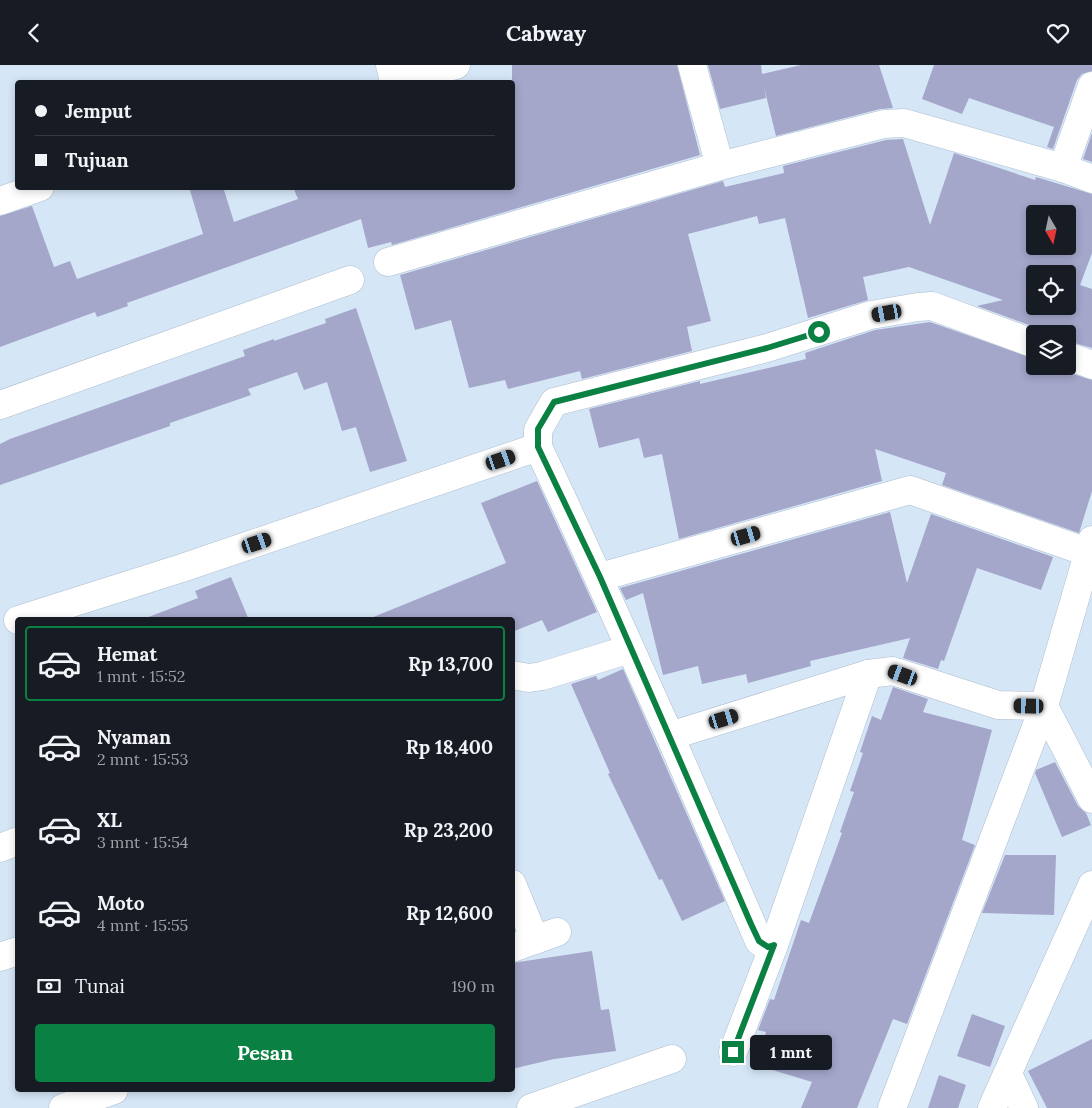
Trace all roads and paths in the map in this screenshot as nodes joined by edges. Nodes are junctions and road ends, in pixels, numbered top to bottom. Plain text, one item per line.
1 (456, 65) edge
2 (692, 65) edge
3 (390, 76) edge
4 (1092, 85) edge
5 (720, 166) junction
6 (1063, 168) junction
7 (1092, 179) edge
8 (31, 190) edge
9 (0, 201) edge
10 (388, 262) dead end
11 (350, 280) dead end
12 (1026, 342) edge
13 (1076, 359) edge
14 (1092, 365) edge
15 (0, 405) edge
16 (538, 447) junction
17 (1090, 546) edge
18 (600, 577) junction
19 (27, 617) edge
20 (15, 621) edge
21 (0, 626) edge
22 (630, 649) junction
23 (868, 674) junction
24 (515, 676) edge
25 (1044, 706) junction
26 (670, 736) junction
27 (1092, 799) edge
28 (15, 842) edge
29 (0, 848) edge
30 (1092, 885) edge
31 (515, 892) edge
32 (534, 940) edge
33 (774, 945) junction
34 (15, 952) edge
35 (0, 957) edge
36 (733, 1052) dead end
37 (672, 1059) dead end
38 (1008, 1074) junction
39 (108, 1092) edge
40 (63, 1108) edge
41 (532, 1108) edge
42 (892, 1108) edge
43 (992, 1108) edge
44 (1024, 1108) edge

1 - 3 street
2 - 5 street
4 - 6 street
5 - 6 street
5 - 10 street
6 - 7 street
8 - 9 street
11 - 15 street
12 - 16 street
13 - 14 street
16 - 18 street
16 - 19 street
17 - 18 street
17 - 25 street
18 - 22 street
20 - 21 street
22 - 24 street
22 - 26 street
23 - 25 street
23 - 26 street
23 - 33 street
25 - 27 street
25 - 42 street
26 - 33 street
28 - 29 street
30 - 38 street
31 - 32 street
33 - 36 street
34 - 35 street
37 - 41 street
38 - 43 street
38 - 44 street
39 - 40 street

